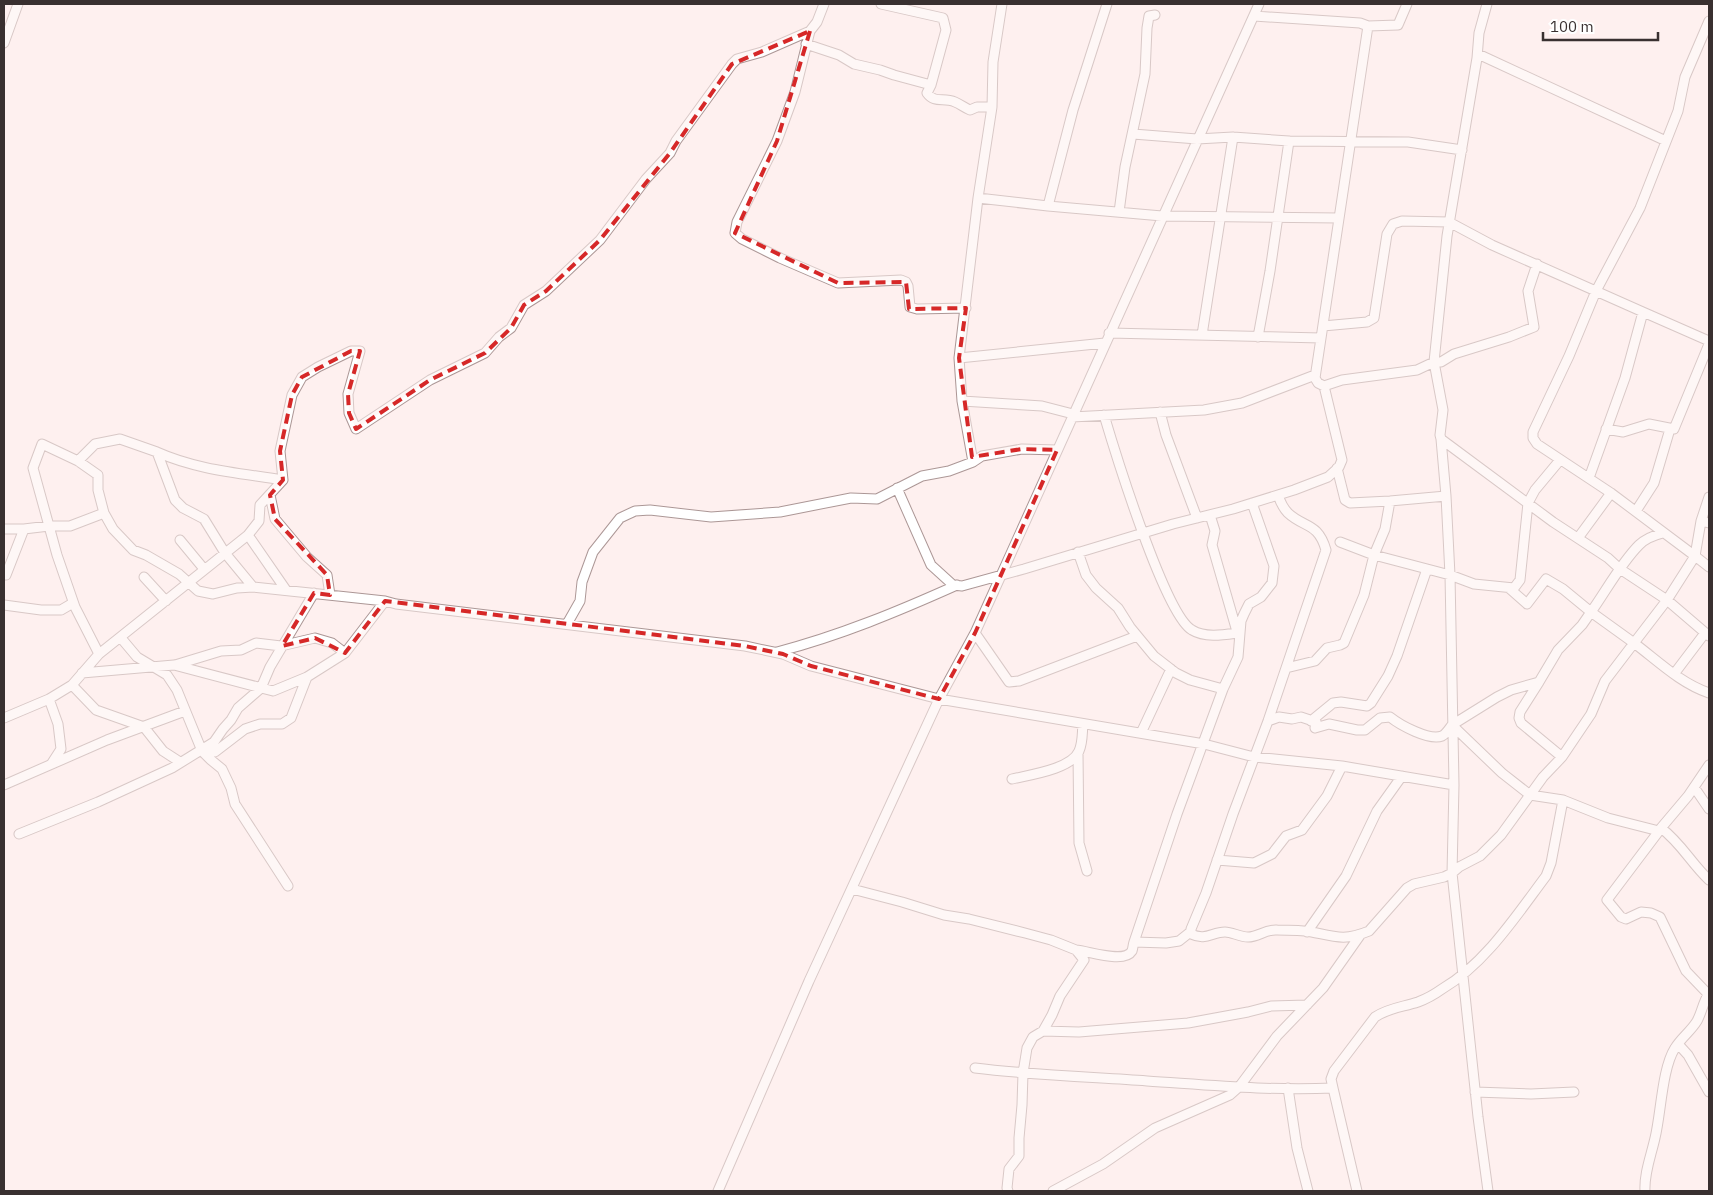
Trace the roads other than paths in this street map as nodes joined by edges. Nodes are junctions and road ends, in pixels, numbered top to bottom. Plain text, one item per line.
1 (18, 4) edge
2 (824, 4) edge
3 (881, 4) edge
4 (1002, 4) edge
5 (1107, 4) edge
6 (1259, 4) edge
7 (1407, 4) edge
8 (1487, 4) edge
9 (1155, 15) dead end
10 (1254, 16) junction
11 (1709, 21) edge
12 (1368, 26) junction
13 (810, 31) junction
14 (4, 43) edge
15 (806, 44) junction
16 (1478, 54) junction
17 (931, 85) junction
18 (992, 107) junction
19 (1132, 134) junction
20 (1233, 137) junction
21 (1197, 139) junction
22 (1289, 141) junction
23 (1352, 141) junction
24 (1666, 141) junction
25 (1462, 150) junction
26 (978, 198) junction
27 (1048, 206) junction
28 (1119, 212) junction
29 (1162, 216) junction
30 (1221, 217) junction
31 (1278, 218) junction
32 (1339, 218) junction
33 (1449, 222) junction
34 (1537, 264) junction
35 (1596, 291) junction
36 (966, 308) junction
37 (1643, 312) junction
38 (1323, 326) junction
39 (1110, 333) junction
40 (1202, 335) junction
41 (1258, 337) junction
42 (1321, 338) junction
43 (1105, 343) junction
44 (1709, 343) edge
45 (959, 358) junction
46 (1434, 362) junction
47 (1315, 374) junction
48 (1324, 386) junction
49 (962, 401) junction
50 (1160, 412) junction
51 (1104, 415) junction
52 (1072, 416) junction
53 (1606, 429) junction
54 (1670, 429) junction
55 (1441, 439) junction
56 (1057, 450) junction
57 (157, 452) junction
58 (1560, 460) junction
59 (78, 461) junction
60 (973, 462) junction
61 (1337, 468) junction
62 (1589, 478) junction
63 (283, 480) junction
64 (897, 488) junction
65 (1611, 493) junction
66 (270, 495) junction
67 (1278, 495) junction
68 (1446, 496) junction
69 (1709, 497) edge
70 (1390, 501) junction
71 (1252, 503) junction
72 (1528, 503) junction
73 (1636, 511) junction
74 (104, 513) junction
75 (1210, 515) junction
76 (1197, 518) junction
77 (1705, 522) edge
78 (49, 526) junction
79 (4, 529) edge
80 (24, 530) junction
81 (1143, 533) junction
82 (1663, 533) junction
83 (248, 535) junction
84 (1578, 538) junction
85 (180, 540) dead end
86 (1340, 542) dead end
87 (1078, 552) junction
88 (225, 553) junction
89 (1374, 556) junction
90 (1695, 556) junction
91 (1709, 567) edge
92 (1427, 569) junction
93 (1620, 569) junction
94 (204, 570) junction
95 (4, 575) edge
96 (1450, 575) junction
97 (1000, 576) junction
98 (144, 577) dead end
99 (189, 582) junction
100 (957, 585) junction
101 (253, 587) junction
102 (1510, 589) junction
103 (286, 590) junction
104 (314, 593) junction
105 (330, 595) junction
106 (1667, 600) junction
107 (166, 601) junction
108 (385, 601) junction
109 (73, 603) junction
110 (4, 605) edge
111 (1591, 612) junction
112 (567, 624) junction
113 (975, 633) junction
114 (1707, 635) edge
115 (1137, 636) junction
116 (121, 638) junction
117 (1238, 638) junction
118 (1634, 643) junction
119 (282, 646) junction
120 (777, 652) junction
121 (345, 653) junction
122 (99, 654) junction
123 (174, 665) junction
124 (152, 668) junction
125 (1286, 668) junction
126 (1171, 669) junction
127 (82, 673) junction
128 (1674, 674) junction
129 (307, 677) junction
130 (1539, 682) junction
131 (72, 685) junction
132 (261, 688) junction
133 (1224, 688) junction
134 (1709, 693) edge
135 (49, 699) junction
136 (939, 700) junction
137 (184, 710) junction
138 (4, 718) edge
139 (1268, 721) junction
140 (1311, 721) junction
141 (1083, 724) junction
142 (1452, 725) junction
143 (144, 727) junction
144 (1141, 733) junction
145 (1204, 744) junction
146 (202, 750) junction
147 (1078, 753) junction
148 (1254, 757) junction
149 (1562, 757) junction
150 (180, 762) junction
151 (52, 764) junction
152 (1709, 765) edge
153 (1342, 766) junction
154 (1402, 776) junction
155 (1012, 778) dead end
156 (4, 784) edge
157 (1454, 785) junction
158 (1694, 787) junction
159 (1530, 794) junction
160 (1563, 800) junction
161 (1709, 809) edge
162 (1660, 829) junction
163 (19, 834) dead end
164 (1217, 860) junction
165 (1087, 871) dead end
166 (1452, 873) junction
167 (1709, 880) edge
168 (288, 886) dead end
169 (852, 889) junction
170 (1307, 932) junction
171 (1191, 934) junction
172 (1361, 934) junction
173 (1134, 942) junction
174 (1076, 950) junction
175 (1464, 976) junction
176 (1709, 994) edge
177 (1307, 1005) junction
178 (1043, 1031) junction
179 (1678, 1044) junction
180 (975, 1068) dead end
181 (1022, 1073) junction
182 (1239, 1087) junction
183 (1288, 1088) junction
184 (1334, 1088) junction
185 (1475, 1092) junction
186 (1574, 1092) dead end
187 (1709, 1092) edge
188 (718, 1191) edge
189 (1008, 1191) edge
190 (1053, 1191) edge
191 (1308, 1191) edge
192 (1357, 1191) edge
193 (1488, 1191) edge
194 (1645, 1191) edge

1 - 14 street
2 - 13 street
3 - 17 street
4 - 18 street
5 - 27 street
6 - 10 street
7 - 12 street
8 - 16 street
9 - 19 street
10 - 12 street
10 - 21 street
11 - 24 street
12 - 23 street
13 - 15 street
13 - 63 street
15 - 17 street
15 - 36 street
16 - 24 street
16 - 25 street
17 - 18 street
18 - 26 street
19 - 21 street
19 - 28 street
20 - 21 street
20 - 22 street
20 - 30 street
21 - 29 street
22 - 23 street
22 - 31 street
23 - 25 street
23 - 32 street
24 - 35 street
25 - 33 street
26 - 27 street
26 - 36 street
27 - 28 street
28 - 29 street
29 - 30 street
29 - 39 street
30 - 31 street
30 - 40 street
31 - 32 street
31 - 41 street
32 - 38 street
33 - 34 street
33 - 38 street
33 - 46 street
34 - 35 street
34 - 46 street
35 - 37 street
35 - 58 street
36 - 45 street
37 - 44 street
37 - 53 street
38 - 42 street
39 - 40 street
39 - 43 street
40 - 41 street
41 - 42 street
42 - 47 street
43 - 45 street
43 - 52 street
44 - 54 street
45 - 49 street
46 - 48 street
46 - 55 street
47 - 48 street
47 - 50 street
48 - 61 street
49 - 52 street
49 - 60 street
50 - 51 street
50 - 76 street
51 - 52 street
51 - 81 street
52 - 56 street
53 - 54 street
53 - 62 street
54 - 73 street
55 - 68 street
55 - 72 street
56 - 60 street
56 - 97 street
57 - 59 street
57 - 63 street
57 - 88 street
58 - 62 street
58 - 72 street
59 - 74 street
59 - 78 street
60 - 64 street
61 - 67 street
61 - 70 street
62 - 65 street
63 - 66 street
64 - 100 street
64 - 112 street
65 - 73 street
65 - 84 street
66 - 83 street
66 - 105 street
67 - 71 street
67 - 125 street
68 - 70 street
68 - 96 street
69 - 77 street
70 - 89 street
71 - 75 street
71 - 117 street
72 - 84 street
72 - 102 street
73 - 82 street
74 - 78 street
74 - 99 street
75 - 76 street
75 - 117 street
76 - 81 street
77 - 90 street
78 - 80 street
78 - 109 street
79 - 80 street
80 - 95 street
81 - 87 street
81 - 117 street
82 - 90 street
82 - 93 street
83 - 88 street
83 - 103 street
84 - 93 street
85 - 94 street
86 - 89 street
87 - 97 street
87 - 115 street
88 - 94 street
88 - 101 street
89 - 92 street
89 - 125 street
90 - 91 street
90 - 106 street
92 - 96 street
92 - 140 street
93 - 106 street
93 - 111 street
94 - 99 street
96 - 102 street
96 - 142 street
97 - 100 street
97 - 113 street
98 - 107 street
99 - 101 street
99 - 107 street
100 - 120 street
101 - 103 street
102 - 111 street
103 - 104 street
104 - 105 street
104 - 119 street
105 - 108 street
106 - 114 street
106 - 118 street
107 - 116 street
108 - 112 street
108 - 121 street
109 - 110 street
109 - 122 street
111 - 118 street
111 - 130 street
112 - 120 street
113 - 115 street
113 - 136 street
114 - 128 street
115 - 126 street
116 - 122 street
116 - 124 street
117 - 133 street
118 - 128 street
118 - 149 street
119 - 121 street
119 - 123 street
119 - 132 street
120 - 136 street
121 - 129 street
122 - 127 street
123 - 124 street
123 - 132 street
124 - 127 street
124 - 137 street
125 - 139 street
126 - 133 street
126 - 144 street
127 - 131 street
128 - 134 street
129 - 132 street
129 - 146 street
130 - 142 street
130 - 149 street
131 - 135 street
131 - 143 street
132 - 146 street
133 - 145 street
135 - 138 street
135 - 151 street
136 - 141 street
136 - 169 street
137 - 143 street
137 - 146 street
139 - 140 street
139 - 148 street
140 - 142 street
141 - 144 street
141 - 147 street
142 - 157 street
142 - 159 street
143 - 150 street
143 - 151 street
144 - 145 street
145 - 148 street
145 - 173 street
146 - 150 street
146 - 168 street
147 - 155 street
147 - 165 street
148 - 153 street
148 - 164 street
149 - 159 street
150 - 163 street
151 - 156 street
152 - 158 street
153 - 154 street
153 - 164 street
154 - 157 street
154 - 170 street
157 - 166 street
158 - 161 street
158 - 162 street
159 - 160 street
159 - 166 street
160 - 162 street
160 - 175 street
162 - 167 street
162 - 176 street
164 - 171 street
166 - 172 street
166 - 175 street
169 - 174 street
169 - 188 street
170 - 171 street
170 - 172 street
171 - 173 street
172 - 177 street
173 - 174 street
174 - 178 street
175 - 184 street
175 - 185 street
176 - 179 street
177 - 178 street
177 - 182 street
178 - 181 street
179 - 187 street
179 - 194 street
180 - 181 street
181 - 182 street
181 - 189 street
182 - 183 street
182 - 190 street
183 - 184 street
183 - 191 street
184 - 192 street
185 - 186 street
185 - 193 street

